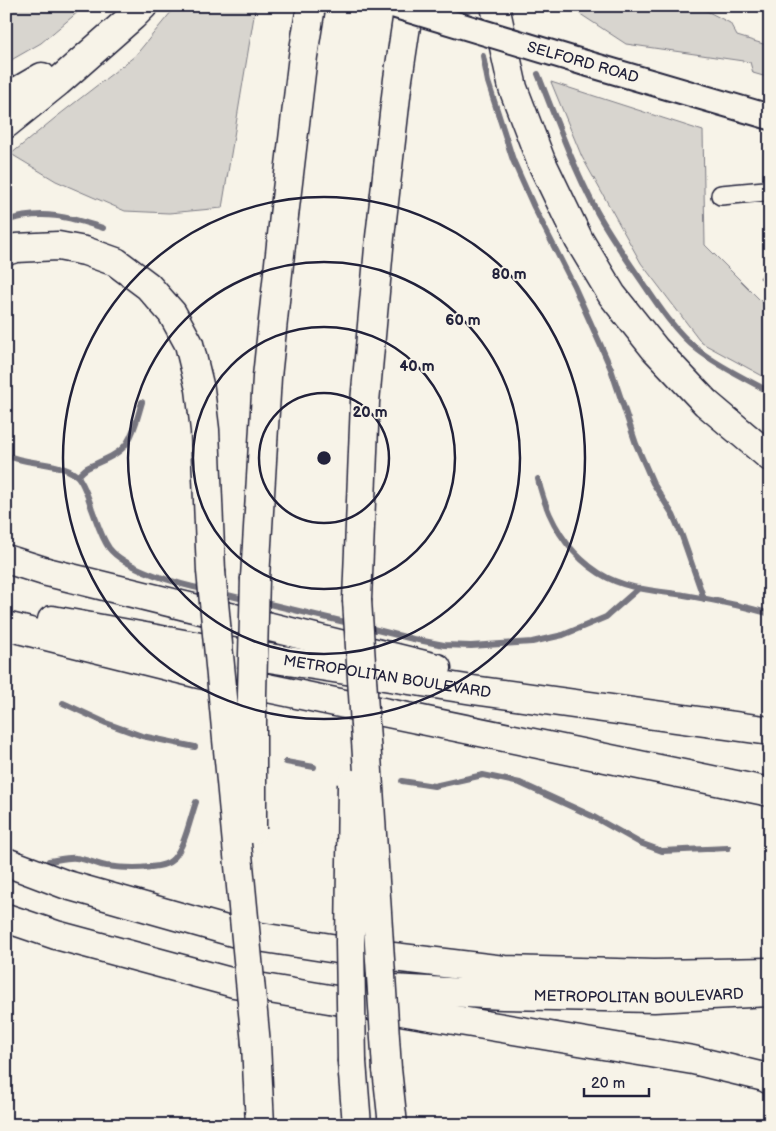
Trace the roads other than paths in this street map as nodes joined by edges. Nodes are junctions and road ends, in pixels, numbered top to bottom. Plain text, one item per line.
1 (311, 6) edge
2 (396, 6) edge
3 (409, 6) edge
4 (495, 6) edge
5 (138, 11) edge
6 (6, 98) edge
7 (770, 117) edge
8 (6, 124) edge
9 (770, 192) edge
10 (721, 195) dead end
11 (6, 251) edge
12 (770, 457) edge
13 (6, 559) edge
14 (357, 600) junction
15 (6, 611) edge
16 (6, 626) edge
17 (688, 721) junction
18 (770, 731) edge
19 (770, 792) edge
20 (6, 862) edge
21 (6, 913) edge
22 (6, 918) edge
23 (770, 972) edge
24 (770, 992) edge
25 (256, 1044) junction
26 (770, 1080) edge
27 (260, 1125) edge
28 (356, 1125) edge
29 (393, 1125) edge

1 - 25 highway, bridge
2 - 7 street, SELFORD ROAD, bridge
3 - 14 highway
4 - 12 highway
5 - 6 highway
5 - 8 highway
9 - 10 street
11 - 25 highway, bridge
13 - 17 highway
14 - 28 highway, bridge
14 - 29 highway, bridge
15 - 17 highway, METROPOLITAN BOULEVARD
16 - 19 highway
17 - 18 highway, METROPOLITAN BOULEVARD
20 - 23 highway
21 - 24 highway, METROPOLITAN BOULEVARD
22 - 26 highway
25 - 27 highway

